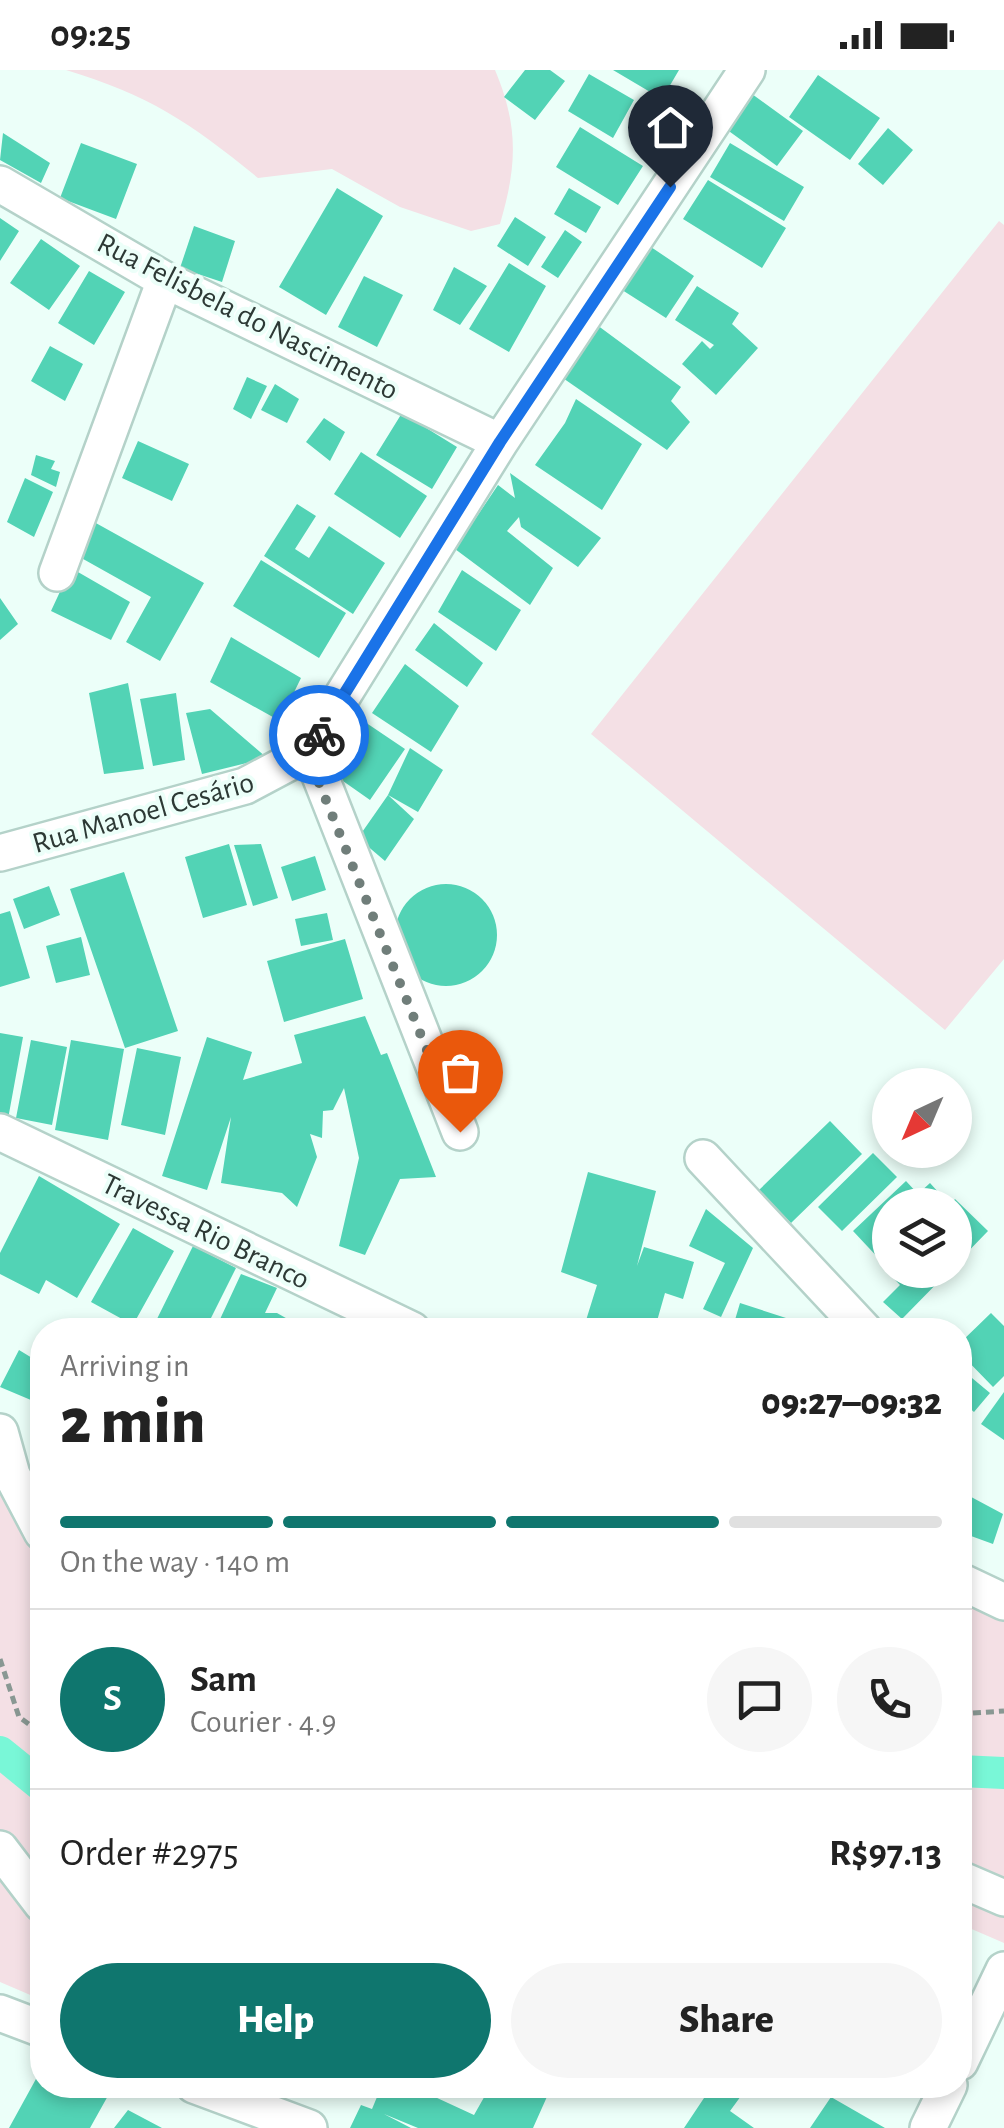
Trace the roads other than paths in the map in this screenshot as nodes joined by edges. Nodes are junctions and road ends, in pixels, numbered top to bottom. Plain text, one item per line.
1 (747, 70) edge
2 (0, 184) edge
3 (166, 280) junction
4 (500, 442) junction
5 (57, 574) dead end
6 (307, 753) junction
7 (0, 852) edge
8 (0, 1132) edge
9 (460, 1132) dead end
10 (703, 1158) dead end
11 (387, 1318) edge
12 (853, 1318) edge
13 (0, 1432) edge
14 (30, 1509) edge
15 (972, 1587) edge
16 (1004, 1602) edge
17 (0, 1850) edge
18 (972, 1884) edge
19 (30, 1889) edge
20 (1004, 1898) edge
21 (1004, 1970) edge
22 (0, 2013) edge
23 (30, 2024) edge
24 (972, 2037) edge
25 (229, 2098) edge
26 (943, 2098) edge
27 (309, 2128) edge
28 (928, 2128) edge

1 - 4 street
2 - 3 street, Rua Felisbela do Nascimento
3 - 4 street, Rua Felisbela do Nascimento
3 - 5 street
4 - 6 street
6 - 7 street, Rua Manoel Cesário
6 - 9 street
8 - 11 street, Travessa Rio Branco
10 - 12 street
13 - 14 street
15 - 16 street
17 - 19 street
18 - 20 street
21 - 24 street
22 - 23 street
25 - 27 street
26 - 28 street

